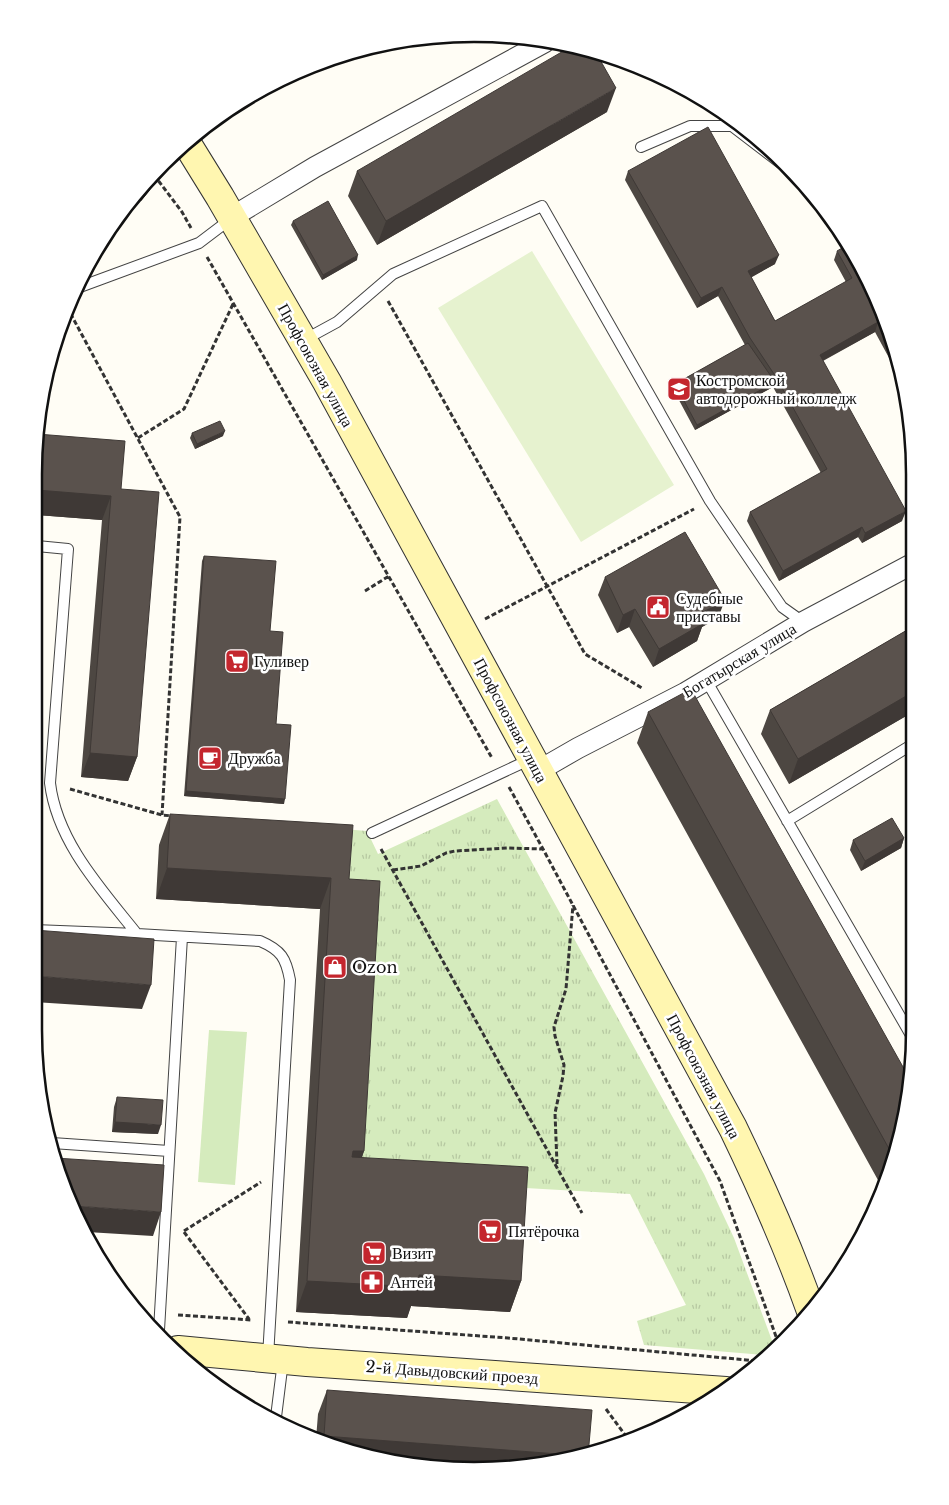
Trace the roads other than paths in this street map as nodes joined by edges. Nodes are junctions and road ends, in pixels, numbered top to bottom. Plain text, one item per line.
1 (536, 47) edge
2 (729, 126) edge
3 (641, 147) dead end
4 (191, 150) edge
5 (232, 217) junction
6 (86, 285) edge
7 (303, 341) junction
8 (42, 546) edge
9 (906, 566) edge
10 (803, 622) junction
11 (706, 680) junction
12 (906, 748) edge
13 (535, 765) junction
14 (787, 821) junction
15 (372, 833) road end
16 (42, 930) edge
17 (137, 934) junction
18 (182, 936) junction
19 (906, 1027) edge
20 (57, 1142) edge
21 (169, 1151) junction
22 (808, 1304) edge
23 (159, 1325) edge
24 (185, 1351) edge
25 (275, 1359) junction
26 (715, 1390) edge
27 (276, 1414) edge

1 - 5 street
2 - 3 lane
4 - 5 main road, Профсоюзная улица
5 - 6 lane
5 - 7 main road, Профсоюзная улица
7 - 10 lane
7 - 13 main road, Профсоюзная улица
8 - 17 lane
9 - 10 street, Богатырская улица
10 - 11 street, Богатырская улица
11 - 13 street, Богатырская улица
11 - 14 lane
12 - 14 lane
13 - 15 lane
13 - 22 main road, Профсоюзная улица
14 - 19 lane
16 - 17 lane
17 - 18 lane
18 - 21 lane
18 - 25 lane
20 - 21 lane
21 - 23 lane
24 - 25 main road, 2-й Давыдовский проезд
25 - 26 main road, 2-й Давыдовский проезд
25 - 27 lane

